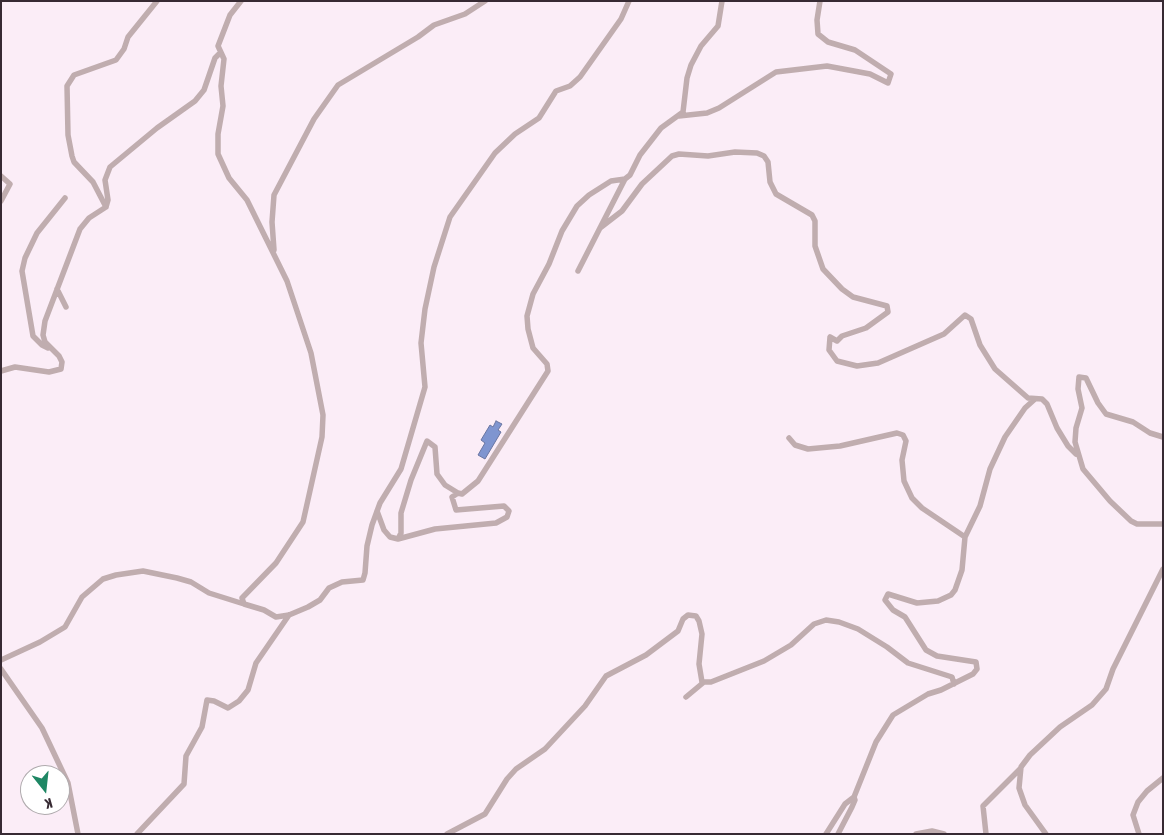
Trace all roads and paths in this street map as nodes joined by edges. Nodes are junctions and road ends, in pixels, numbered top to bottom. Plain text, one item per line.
1 (157, 1) edge
2 (241, 1) edge
3 (485, 1) edge
4 (629, 1) edge
5 (722, 1) edge
6 (820, 1) edge
7 (220, 53) junction
8 (678, 116) junction
9 (1, 176) edge
10 (625, 179) junction
11 (65, 198) dead end
12 (1, 201) edge
13 (106, 207) junction
14 (600, 228) junction
15 (275, 256) junction
16 (578, 271) dead end
17 (58, 289) junction
18 (66, 307) dead end
19 (48, 348) junction
20 (1, 370) edge
21 (1035, 399) junction
22 (1163, 437) edge
23 (789, 438) dead end
24 (1076, 454) junction
25 (458, 493) junction
26 (377, 511) junction
27 (1163, 524) edge
28 (965, 537) junction
29 (398, 539) junction
30 (1163, 569) edge
31 (244, 604) junction
32 (289, 615) junction
33 (1, 660) edge
34 (1, 669) edge
35 (704, 682) junction
36 (954, 684) junction
37 (686, 697) dead end
38 (1021, 768) junction
39 (1163, 778) edge
40 (854, 797) junction
41 (78, 834) edge
42 (137, 834) edge
43 (447, 834) edge
44 (826, 834) edge
45 (838, 834) edge
46 (916, 834) edge
47 (944, 834) edge
48 (986, 834) edge
49 (1046, 834) edge
50 (1139, 834) edge

1 - 13 street
2 - 7 street
3 - 15 street
4 - 26 street
5 - 8 street
6 - 8 street
7 - 13 street
7 - 15 street
8 - 10 street
9 - 12 street
10 - 14 street
10 - 25 street
11 - 19 street
13 - 17 street
14 - 16 street
14 - 21 street
15 - 31 street
17 - 18 street
17 - 19 street
19 - 20 street
21 - 24 street
21 - 28 street
22 - 24 street
23 - 28 street
24 - 27 street
25 - 29 street
25 - 29 street
26 - 29 street
26 - 32 street
28 - 36 street
30 - 38 street
31 - 32 street
31 - 33 street
32 - 42 street
34 - 41 street
35 - 36 street
35 - 37 street
35 - 43 street
36 - 40 street
38 - 48 street
38 - 49 street
39 - 50 street
40 - 44 street
40 - 45 street
46 - 47 street

